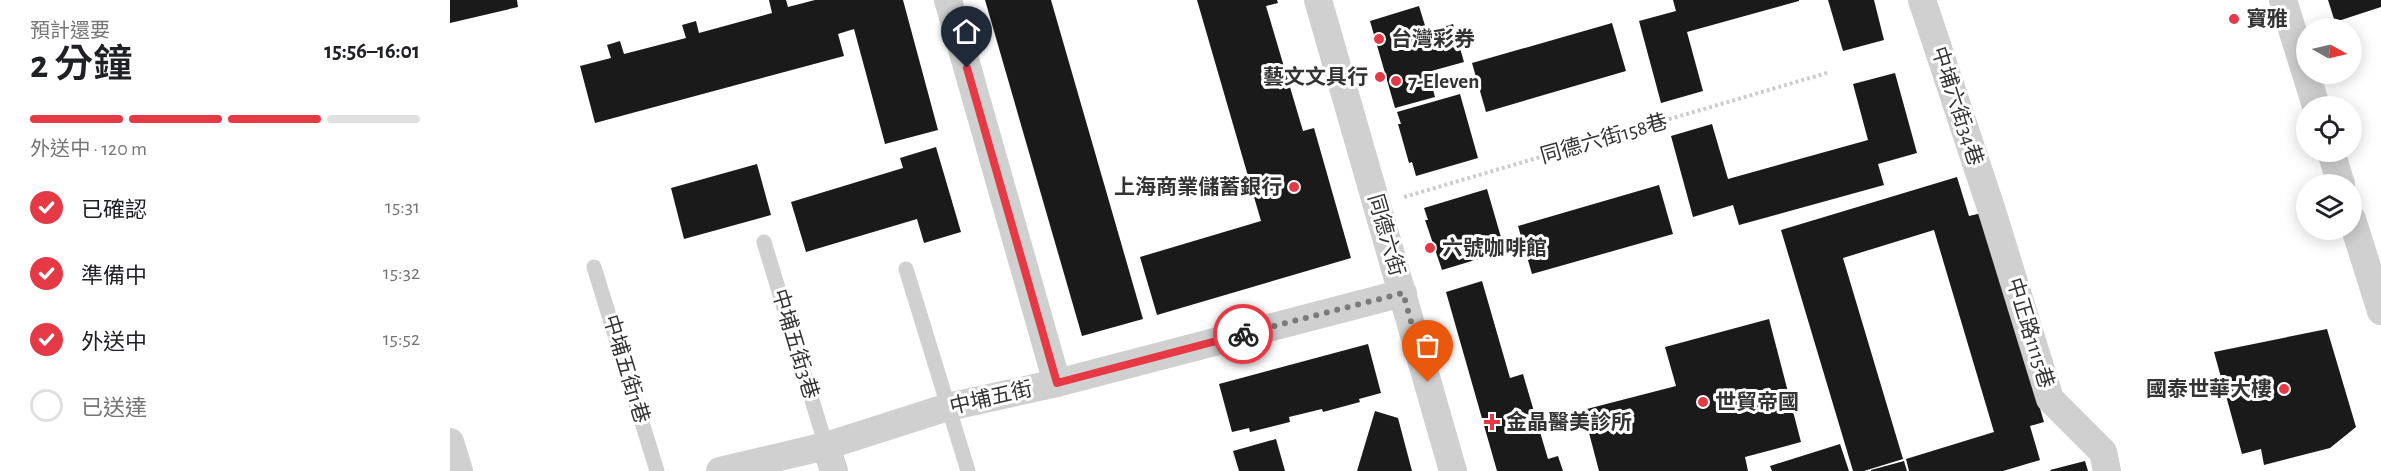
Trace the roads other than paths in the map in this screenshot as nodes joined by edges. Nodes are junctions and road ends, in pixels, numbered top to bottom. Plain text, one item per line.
1 (948, 0) edge
2 (1318, 0) edge
3 (1922, 0) edge
4 (2283, 0) edge
5 (2313, 96) edge
6 (1992, 211) joint
7 (2359, 240) edge
8 (764, 242) dead end
9 (594, 267) dead end
10 (906, 269) dead end
11 (1403, 293) junction
12 (2381, 311) edge
13 (1057, 383) junction
14 (948, 408) junction
15 (450, 442) edge
16 (830, 458) edge
17 (459, 471) edge
18 (657, 471) edge
19 (720, 471) edge
20 (968, 471) edge
21 (1453, 471) edge
22 (2107, 471) edge

1 - 13 street
2 - 11 street, 同德六街
3 - 6 street, 中埔六街34巷
4 - 5 street
6 - 22 street, 中正路1115巷
7 - 12 street
8 - 16 lane, 中埔五街3巷
9 - 18 lane, 中埔五街1巷
10 - 14 lane
11 - 13 street, 中埔五街
11 - 21 street, 同德六街
13 - 14 street, 中埔五街
14 - 16 street, 中埔五街
14 - 20 lane
15 - 17 street
16 - 19 street, 中埔五街

